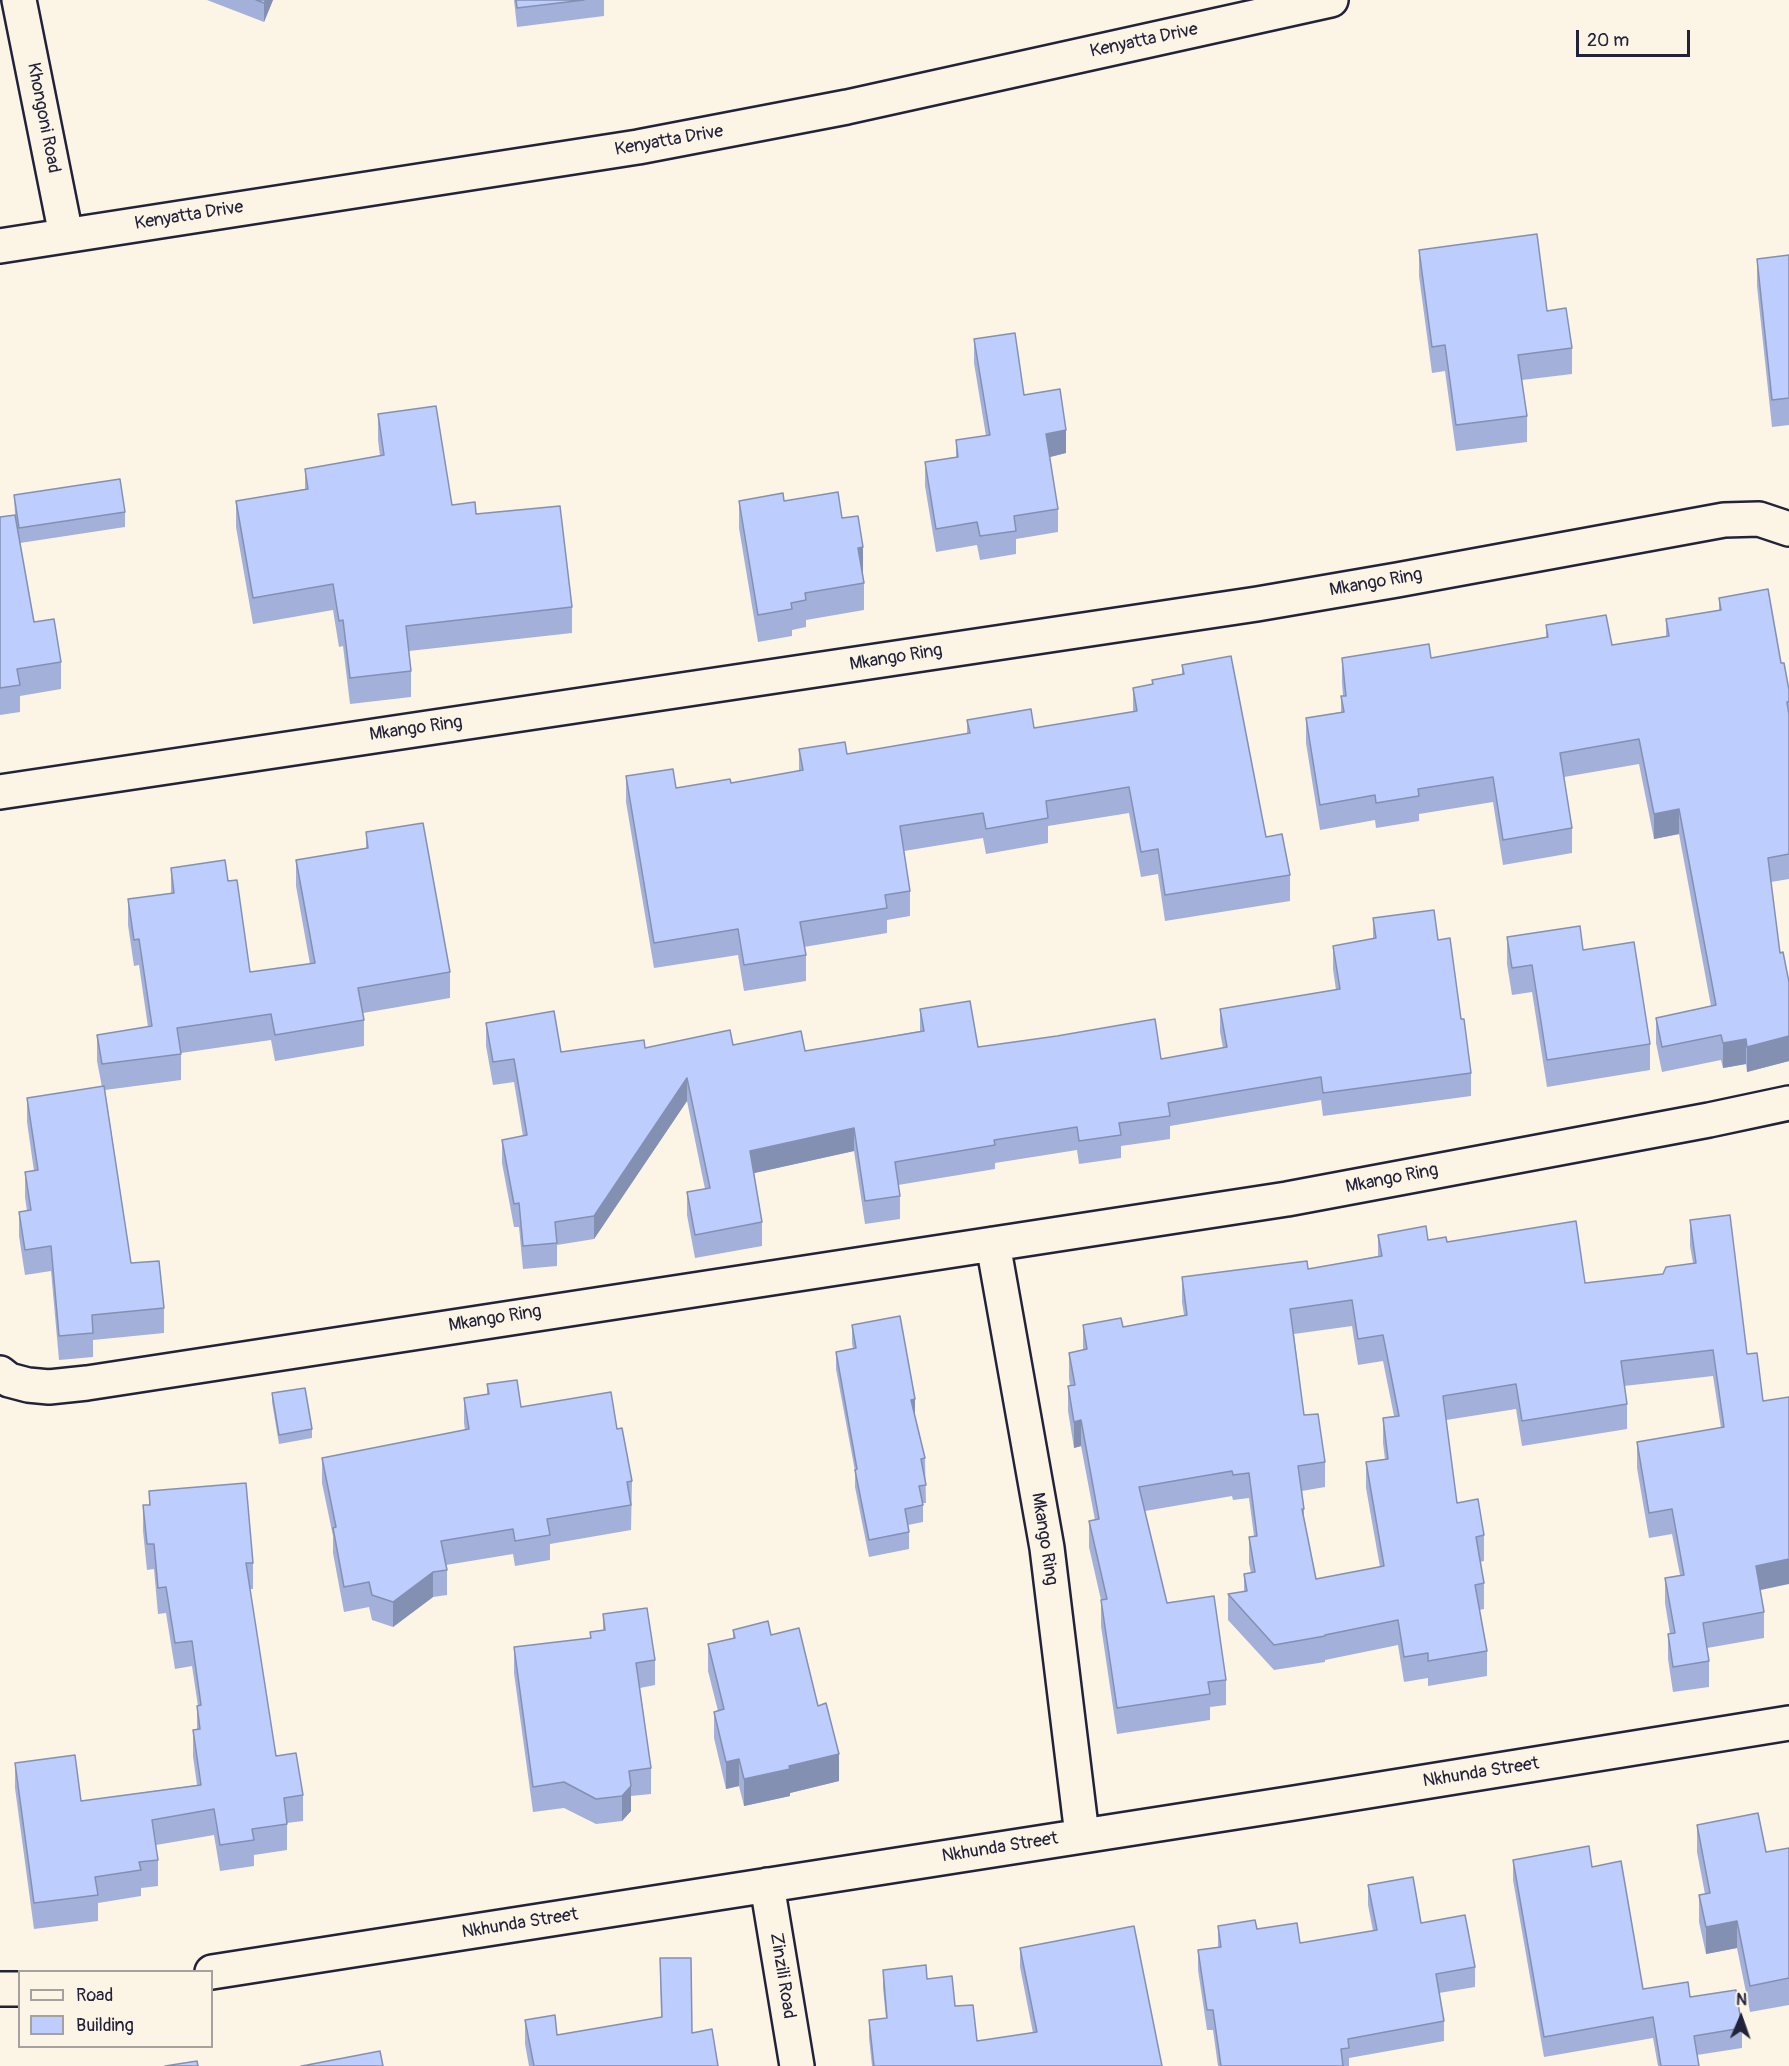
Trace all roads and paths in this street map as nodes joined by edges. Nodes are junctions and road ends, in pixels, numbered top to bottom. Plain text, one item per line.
1 (19, 0) edge
2 (1331, 0) edge
3 (66, 235) junction
4 (0, 246) edge
5 (1789, 529) edge
6 (0, 792) edge
7 (1789, 1102) edge
8 (993, 1244) junction
9 (0, 1373) edge
10 (1789, 1723) edge
11 (1082, 1835) junction
12 (767, 1885) junction
13 (213, 1972) edge
14 (0, 1989) edge
15 (18, 1989) edge
16 (796, 2066) edge

1 - 3 street, Khongoni Road
2 - 3 street, Kenyatta Drive
3 - 4 street, Kenyatta Drive
5 - 6 street, Mkango Ring
7 - 8 street, Mkango Ring
8 - 9 street, Mkango Ring
8 - 11 street, Mkango Ring
10 - 11 street, Nkhunda Street
11 - 12 street, Nkhunda Street
12 - 13 street, Nkhunda Street
12 - 16 street, Zinzili Road
14 - 15 street

